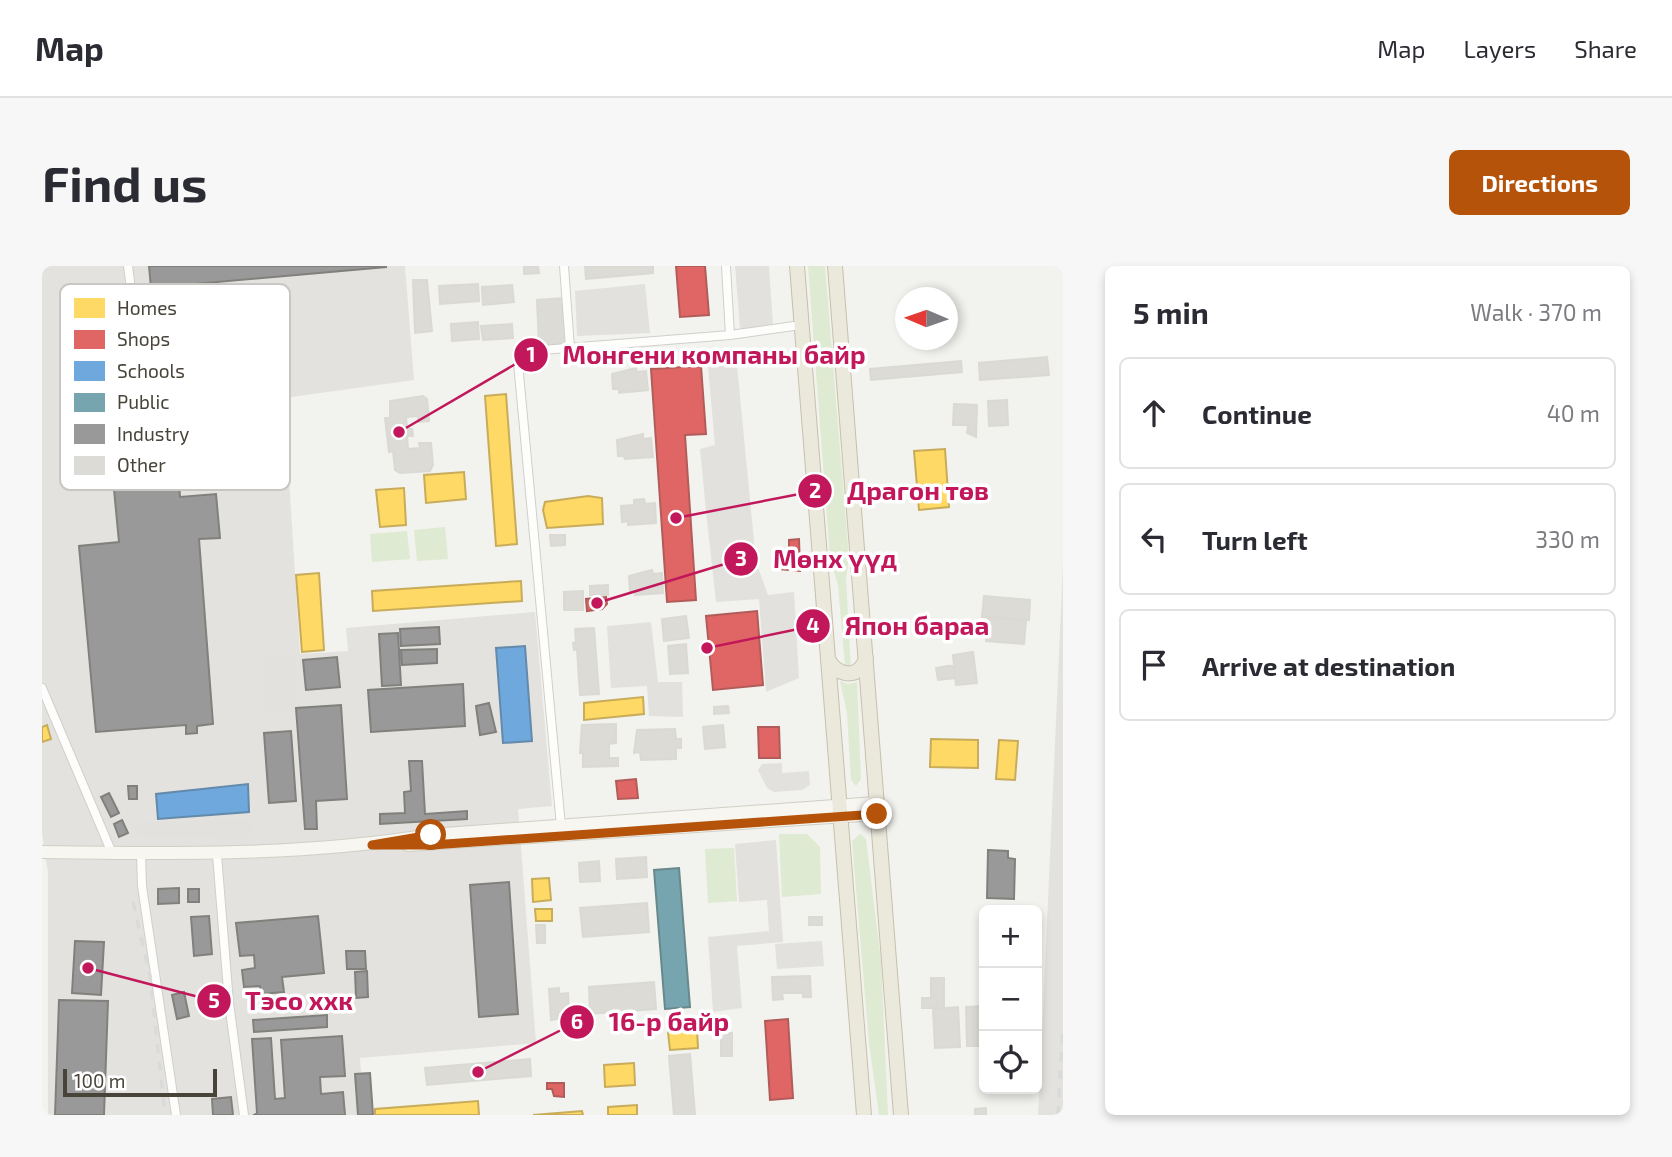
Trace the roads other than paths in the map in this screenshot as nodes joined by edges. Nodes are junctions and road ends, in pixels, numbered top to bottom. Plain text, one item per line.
1 (128, 266) edge
2 (564, 266) edge
3 (726, 266) edge
4 (797, 266) edge
5 (835, 266) edge
6 (130, 284) edge
7 (801, 326) junction
8 (730, 335) junction
9 (570, 348) junction
10 (866, 657) junction
11 (829, 661) junction
12 (42, 688) edge
13 (876, 809) junction
14 (841, 812) junction
15 (561, 826) junction
16 (372, 845) junction
17 (42, 852) edge
18 (112, 853) junction
19 (141, 853) junction
20 (217, 855) junction
21 (176, 1115) edge
22 (244, 1115) edge
23 (864, 1115) edge
24 (901, 1115) edge

1 - 6 street
2 - 9 street
3 - 8 street
4 - 7 highway
5 - 10 highway
7 - 8 street
7 - 11 highway
8 - 9 street
9 - 15 street
10 - 11 highway
10 - 13 highway
11 - 14 highway
12 - 18 street
13 - 14 main road
13 - 24 highway
14 - 15 main road
14 - 16 main road
14 - 23 highway
15 - 16 main road
16 - 20 main road
17 - 18 main road
18 - 19 main road
19 - 20 main road
19 - 21 street
20 - 22 street

